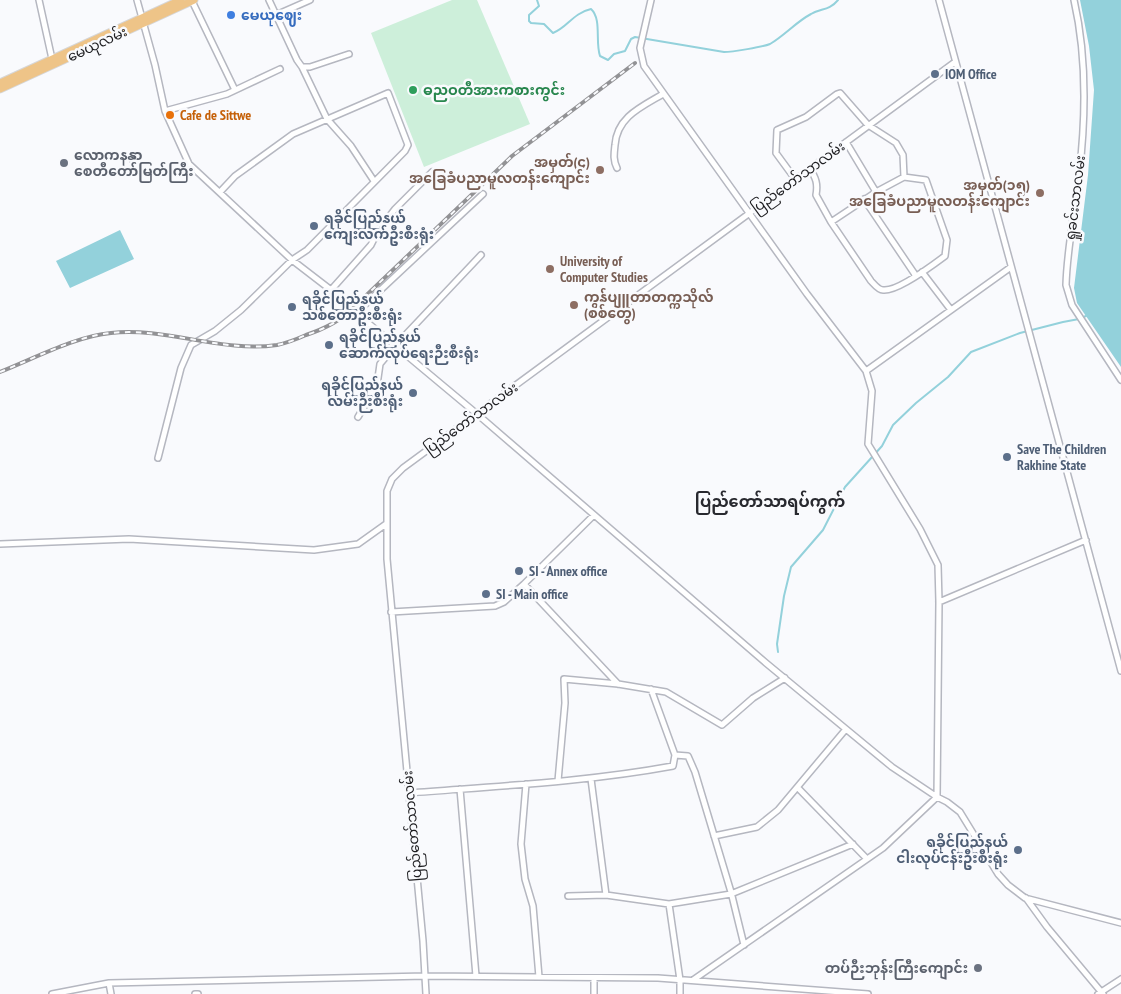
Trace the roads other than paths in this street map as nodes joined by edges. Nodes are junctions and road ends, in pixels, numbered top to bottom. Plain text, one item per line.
1 (38, 0) edge
2 (137, 0) edge
3 (181, 0) edge
4 (193, 0) edge
5 (269, 0) edge
6 (309, 0) edge
7 (651, 0) edge
8 (940, 0) edge
9 (1074, 0) edge
10 (276, 15) junction
11 (142, 21) junction
12 (349, 54) dead end
13 (52, 59) junction
14 (955, 62) junction
15 (302, 67) junction
16 (280, 69) dead end
17 (0, 83) edge
18 (0, 89) edge
19 (234, 90) junction
20 (663, 94) junction
21 (165, 111) junction
22 (327, 119) junction
23 (868, 125) junction
24 (846, 142) junction
25 (616, 168) dead end
26 (810, 169) junction
27 (432, 172) dead end
28 (904, 177) junction
29 (795, 180) junction
30 (374, 181) junction
31 (220, 192) junction
32 (876, 192) junction
33 (484, 194) dead end
34 (864, 199) junction
35 (749, 213) junction
36 (831, 222) junction
37 (482, 255) dead end
38 (292, 260) junction
39 (1011, 267) junction
40 (922, 272) junction
41 (916, 276) junction
42 (331, 290) junction
43 (951, 310) junction
44 (356, 313) junction
45 (395, 346) junction
46 (866, 371) junction
47 (1121, 380) edge
48 (477, 414) junction
49 (358, 417) dead end
50 (158, 458) dead end
51 (594, 515) junction
52 (386, 524) junction
53 (1086, 540) junction
54 (0, 544) edge
55 (524, 584) junction
56 (939, 602) junction
57 (391, 612) junction
58 (1121, 671) edge
59 (784, 678) junction
60 (618, 684) junction
61 (651, 689) junction
62 (846, 729) junction
63 (675, 755) junction
64 (591, 779) junction
65 (558, 781) junction
66 (526, 784) junction
67 (798, 788) junction
68 (460, 789) junction
69 (409, 793) junction
70 (937, 797) junction
71 (714, 836) junction
72 (853, 844) junction
73 (867, 858) junction
74 (731, 894) junction
75 (606, 895) junction
76 (568, 896) dead end
77 (1025, 898) junction
78 (669, 904) junction
79 (1121, 923) edge
80 (744, 945) junction
81 (426, 976) junction
82 (476, 976) junction
83 (539, 977) junction
84 (594, 978) junction
85 (1121, 979) edge
86 (680, 980) junction
87 (693, 980) junction
88 (109, 984) junction
89 (1101, 993) edge
90 (52, 994) edge
91 (111, 994) edge
92 (426, 994) edge
93 (594, 994) edge
94 (680, 994) edge
95 (868, 994) edge

1 - 13 street
2 - 11 street
3 - 11 main road, မေယုလမ်း
4 - 11 main road, မေယုလမ်း
4 - 19 street
5 - 10 street
6 - 10 street
7 - 20 street
8 - 14 street
9 - 47 street, ရှုခင်းသာလမ်း
10 - 15 street
11 - 13 main road, မေယုလမ်း
11 - 18 main road, မေယုလမ်း
11 - 21 street
12 - 15 street
13 - 17 main road, မေယုလမ်း
14 - 23 street, ပြည်တော်သာလမ်း
14 - 39 street
15 - 22 street
16 - 19 street
19 - 21 street
20 - 25 street
20 - 35 street
21 - 31 street
22 - 30 street
22 - 30 street
22 - 31 street
23 - 24 street, ပြည်တော်သာလမ်း
23 - 28 street
23 - 29 street
24 - 26 street, ပြည်တော်သာလမ်း
24 - 32 street
26 - 29 street, ပြည်တော်သာလမ်း
26 - 36 street
27 - 42 street
28 - 32 street
28 - 40 street
29 - 35 street, ပြည်တော်သာလမ်း
30 - 38 street
31 - 38 street
32 - 34 street
33 - 44 street
34 - 36 street
34 - 41 street
35 - 46 street
35 - 48 street, ပြည်တော်သာလမ်း
36 - 41 street
37 - 45 street
38 - 42 street
38 - 50 street
39 - 43 street
39 - 53 street
40 - 41 street
40 - 43 street
42 - 44 street
43 - 46 street
44 - 45 street
45 - 48 street
45 - 49 street
46 - 56 street
48 - 51 street
48 - 52 street, ပြည်တော်သာလမ်း
51 - 55 street
51 - 59 street
52 - 54 street
52 - 57 street, ပြည်တော်သာလမ်း
53 - 56 street
53 - 58 street
55 - 57 street
55 - 60 street
56 - 70 street
57 - 69 street, ပြည်တော်သာလမ်း
59 - 61 street
59 - 62 street
60 - 61 street
60 - 65 street
61 - 63 street
62 - 67 street
62 - 70 street
63 - 64 street
63 - 71 street
64 - 65 street
64 - 75 street
65 - 66 street
66 - 68 street
66 - 83 street
67 - 71 street
67 - 72 street
68 - 69 street
68 - 82 street
69 - 81 street, ပြည်တော်သာလမ်း
70 - 73 street
70 - 77 street
71 - 74 street
72 - 73 street
72 - 74 street
73 - 80 street
74 - 78 street
74 - 80 street
75 - 76 street
75 - 78 street
77 - 79 street
77 - 89 street
78 - 86 street
80 - 87 street
81 - 82 street
81 - 88 street
81 - 92 street, ပြည်တော်သာလမ်း
82 - 83 street
83 - 84 street
84 - 86 street
84 - 93 street
85 - 89 street
86 - 87 street
86 - 94 street
87 - 95 street
88 - 90 street
88 - 91 street

